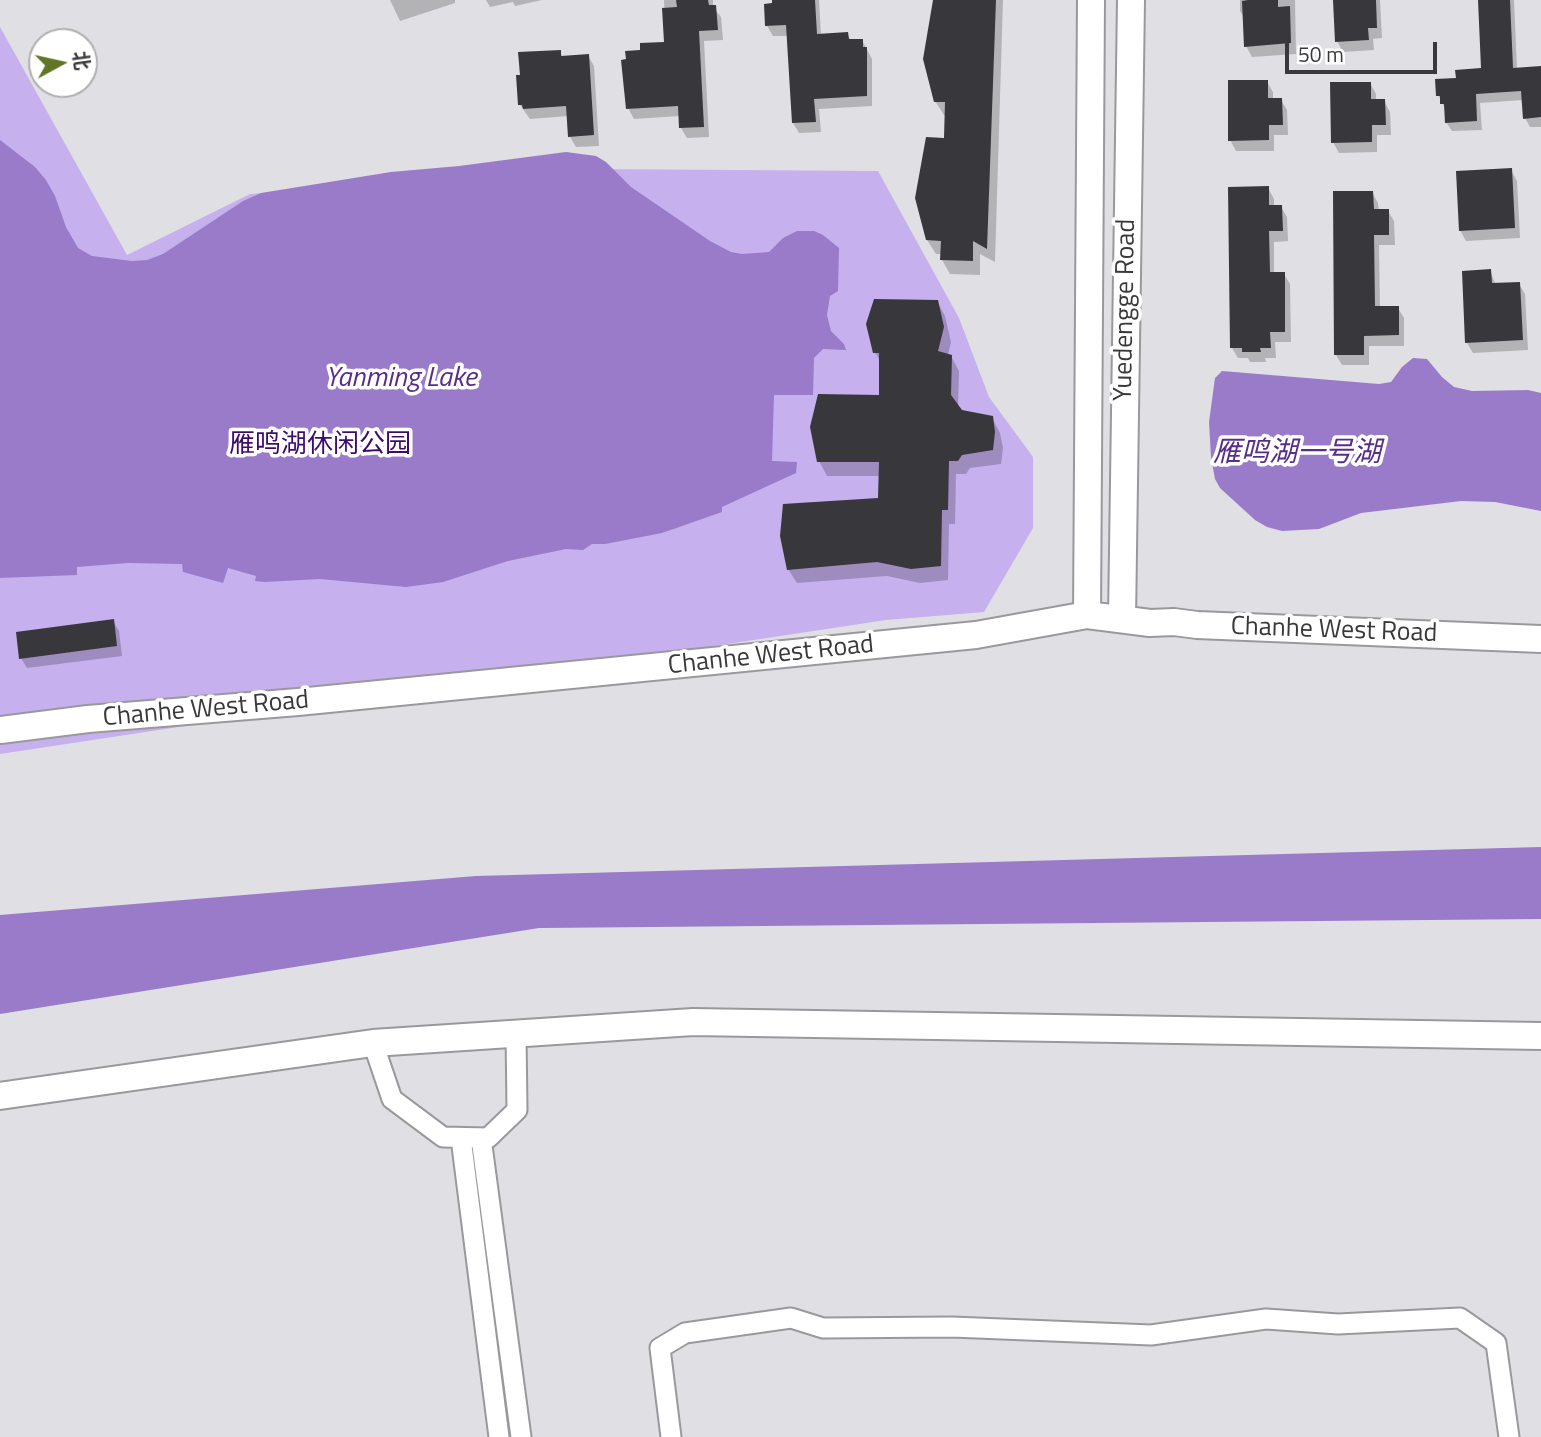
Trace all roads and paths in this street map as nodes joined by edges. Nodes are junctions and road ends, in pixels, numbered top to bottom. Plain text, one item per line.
1 (1091, 0) edge
2 (1130, 0) edge
3 (1087, 615) junction
4 (1122, 620) junction
5 (1541, 639) edge
6 (0, 730) edge
7 (516, 1033) junction
8 (1541, 1036) edge
9 (373, 1043) junction
10 (0, 1096) edge
11 (471, 1138) junction
12 (499, 1437) edge
13 (521, 1437) edge
14 (671, 1437) edge
15 (1508, 1437) edge

1 - 3 street, Yuedengge Road
2 - 4 street, Yuedengge Road
3 - 4 street, Chanhe West Road
3 - 6 street, Chanhe West Road
4 - 5 street, Chanhe West Road
7 - 8 street
7 - 9 street
7 - 11 street
9 - 10 street
9 - 11 street
11 - 12 street
11 - 13 street
14 - 15 street

